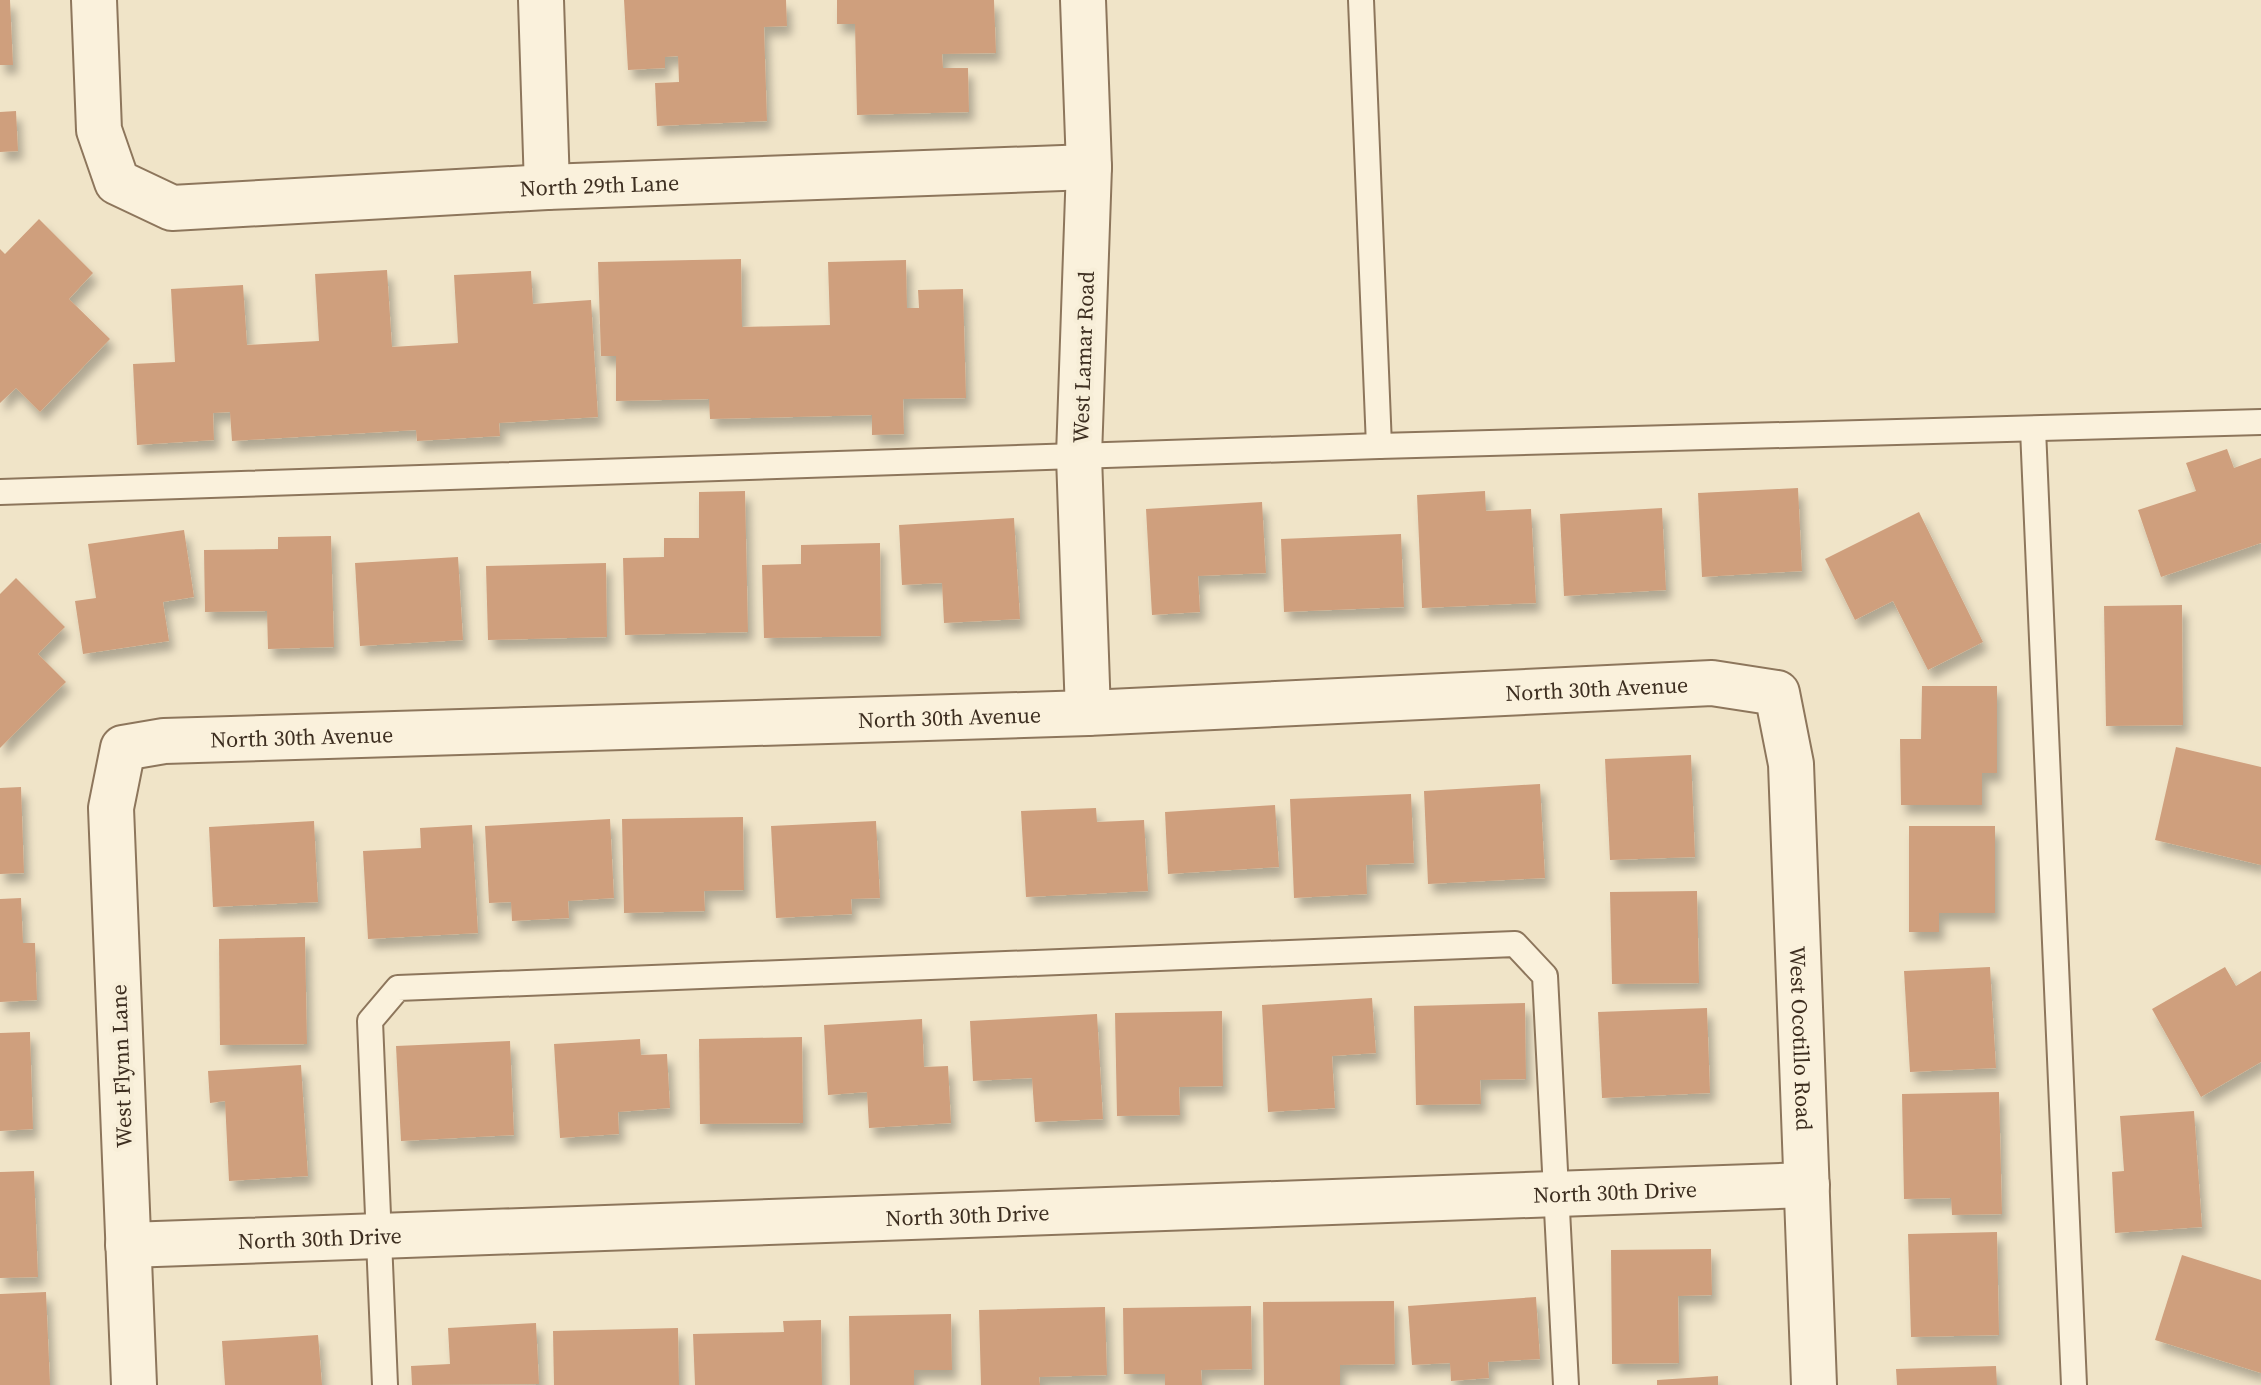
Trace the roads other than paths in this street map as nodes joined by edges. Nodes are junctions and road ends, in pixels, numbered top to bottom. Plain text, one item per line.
1 (94, 0) edge
2 (541, 0) edge
3 (1083, 0) edge
4 (1361, 0) edge
5 (1089, 167) junction
6 (547, 187) junction
7 (2261, 422) edge
8 (2033, 429) junction
9 (1379, 446) junction
10 (1079, 456) junction
11 (0, 492) edge
12 (1777, 693) joint
13 (1088, 713) junction
14 (123, 748) joint
15 (1807, 1185) junction
16 (1556, 1194) junction
17 (379, 1237) junction
18 (128, 1245) junction
19 (134, 1385) edge
20 (385, 1385) edge
21 (1566, 1385) edge
22 (1814, 1385) edge
23 (2074, 1385) edge

1 - 6 street, North 29th Lane
2 - 6 street
3 - 5 street, West Lamar Road
4 - 9 lane
5 - 6 street, North 29th Lane
5 - 10 street, West Lamar Road
7 - 8 lane
8 - 9 lane
8 - 23 lane
9 - 10 lane
10 - 11 lane
10 - 13 street, West Lamar Road
12 - 13 street, North 30th Avenue
12 - 15 street, West Ocotillo Road
13 - 14 street, North 30th Avenue
14 - 18 street, West Flynn Lane
15 - 16 street, North 30th Drive
15 - 22 street, West Ocotillo Road
16 - 17 street, North 30th Drive
16 - 17 lane
16 - 21 lane
17 - 18 street, North 30th Drive
17 - 20 lane
18 - 19 street, West Flynn Lane

